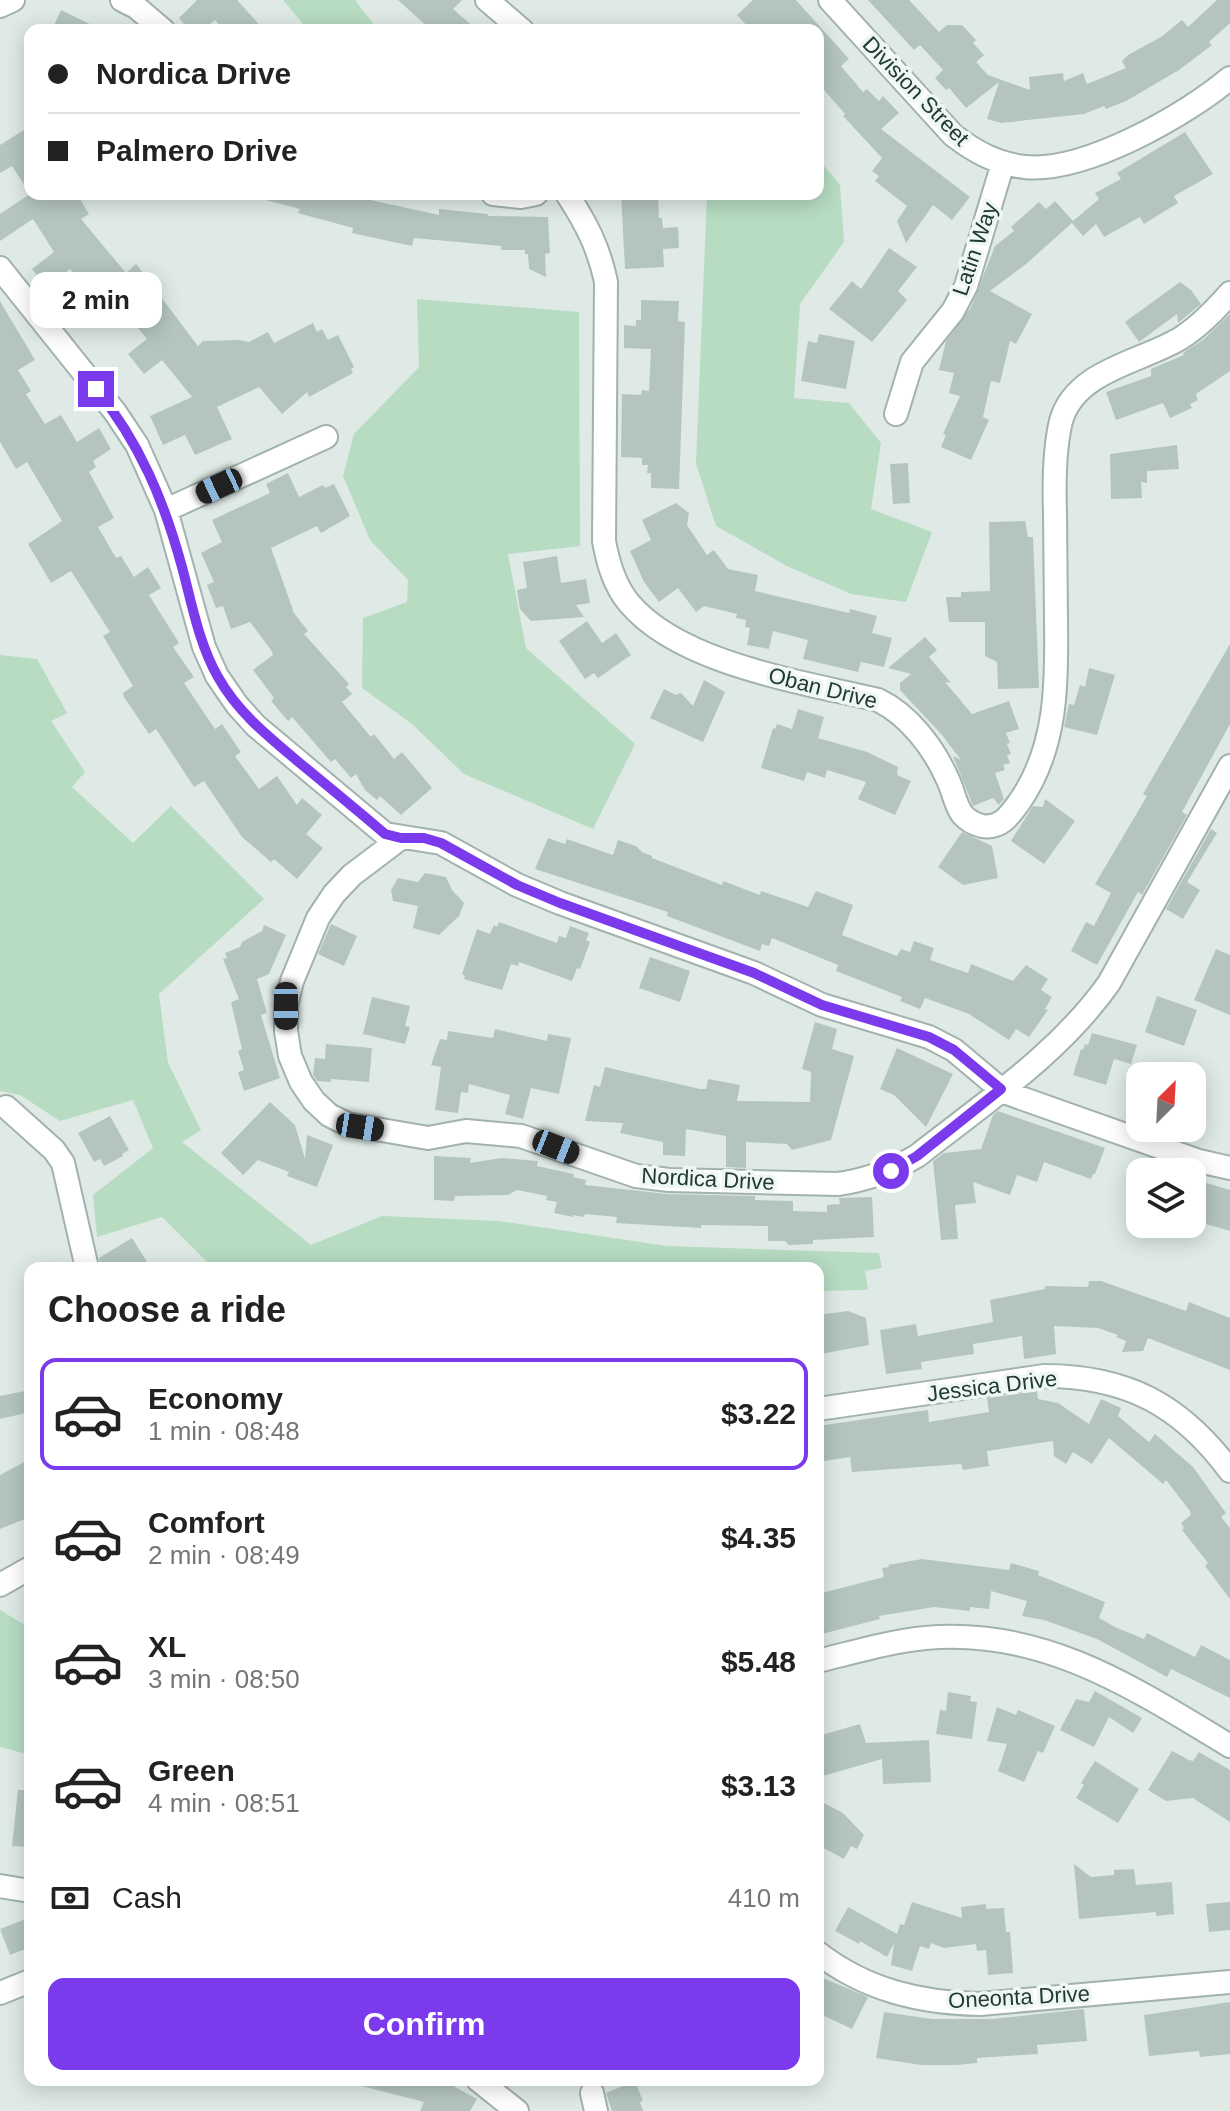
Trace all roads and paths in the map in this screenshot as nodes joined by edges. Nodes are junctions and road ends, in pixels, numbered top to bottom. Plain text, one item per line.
1 (13, 0) edge
2 (122, 0) edge
3 (487, 0) edge
4 (830, 0) edge
5 (0, 6) edge
6 (156, 24) edge
7 (515, 24) edge
8 (1230, 78) edge
9 (1003, 163) junction
10 (571, 200) edge
11 (0, 268) edge
12 (1230, 293) edge
13 (896, 414) dead end
14 (326, 437) dead end
15 (166, 510) junction
16 (1230, 766) edge
17 (401, 838) junction
18 (1001, 1089) junction
19 (6, 1107) dead end
20 (1230, 1168) edge
21 (86, 1262) edge
22 (824, 1408) edge
23 (1230, 1471) edge
24 (24, 1571) edge
25 (0, 1585) edge
26 (824, 1659) edge
27 (1230, 1746) edge
28 (0, 1886) edge
29 (24, 1890) edge
30 (824, 1957) edge
31 (1230, 1982) edge
32 (24, 1983) edge
33 (0, 1993) edge
34 (486, 2086) edge
35 (517, 2111) edge

1 - 5 street
2 - 6 street
3 - 7 street
4 - 9 street, Division Street
8 - 9 street, Division Street
9 - 13 street, Latin Way
10 - 12 street, Oban Drive
11 - 15 street
14 - 15 street
15 - 17 street
16 - 18 street, Nordica Drive
17 - 18 street
17 - 18 street, Nordica Drive
18 - 20 street
19 - 21 street
22 - 23 street, Jessica Drive
24 - 25 street
26 - 27 street
28 - 29 street
30 - 31 street, Oneonta Drive
32 - 33 street
34 - 35 street

